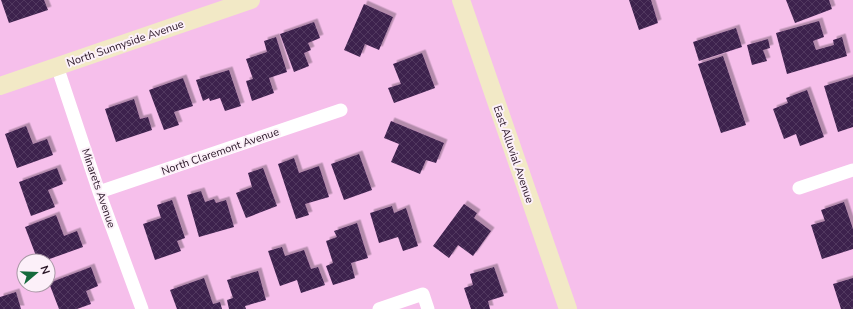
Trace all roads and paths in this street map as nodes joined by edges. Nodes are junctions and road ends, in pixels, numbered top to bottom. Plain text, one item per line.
1 (250, 0) edge
2 (461, 0) edge
3 (57, 66) junction
4 (0, 86) edge
5 (341, 110) dead end
6 (853, 170) edge
7 (799, 188) dead end
8 (100, 192) junction
9 (142, 309) edge
10 (379, 309) edge
11 (428, 309) edge
12 (568, 309) edge

1 - 3 street, North Sunnyside Avenue
2 - 12 street, East Alluvial Avenue
3 - 4 street, North Sunnyside Avenue
3 - 8 street, Minarets Avenue
5 - 8 street, North Claremont Avenue
6 - 7 street
8 - 9 street, Minarets Avenue
10 - 11 street

